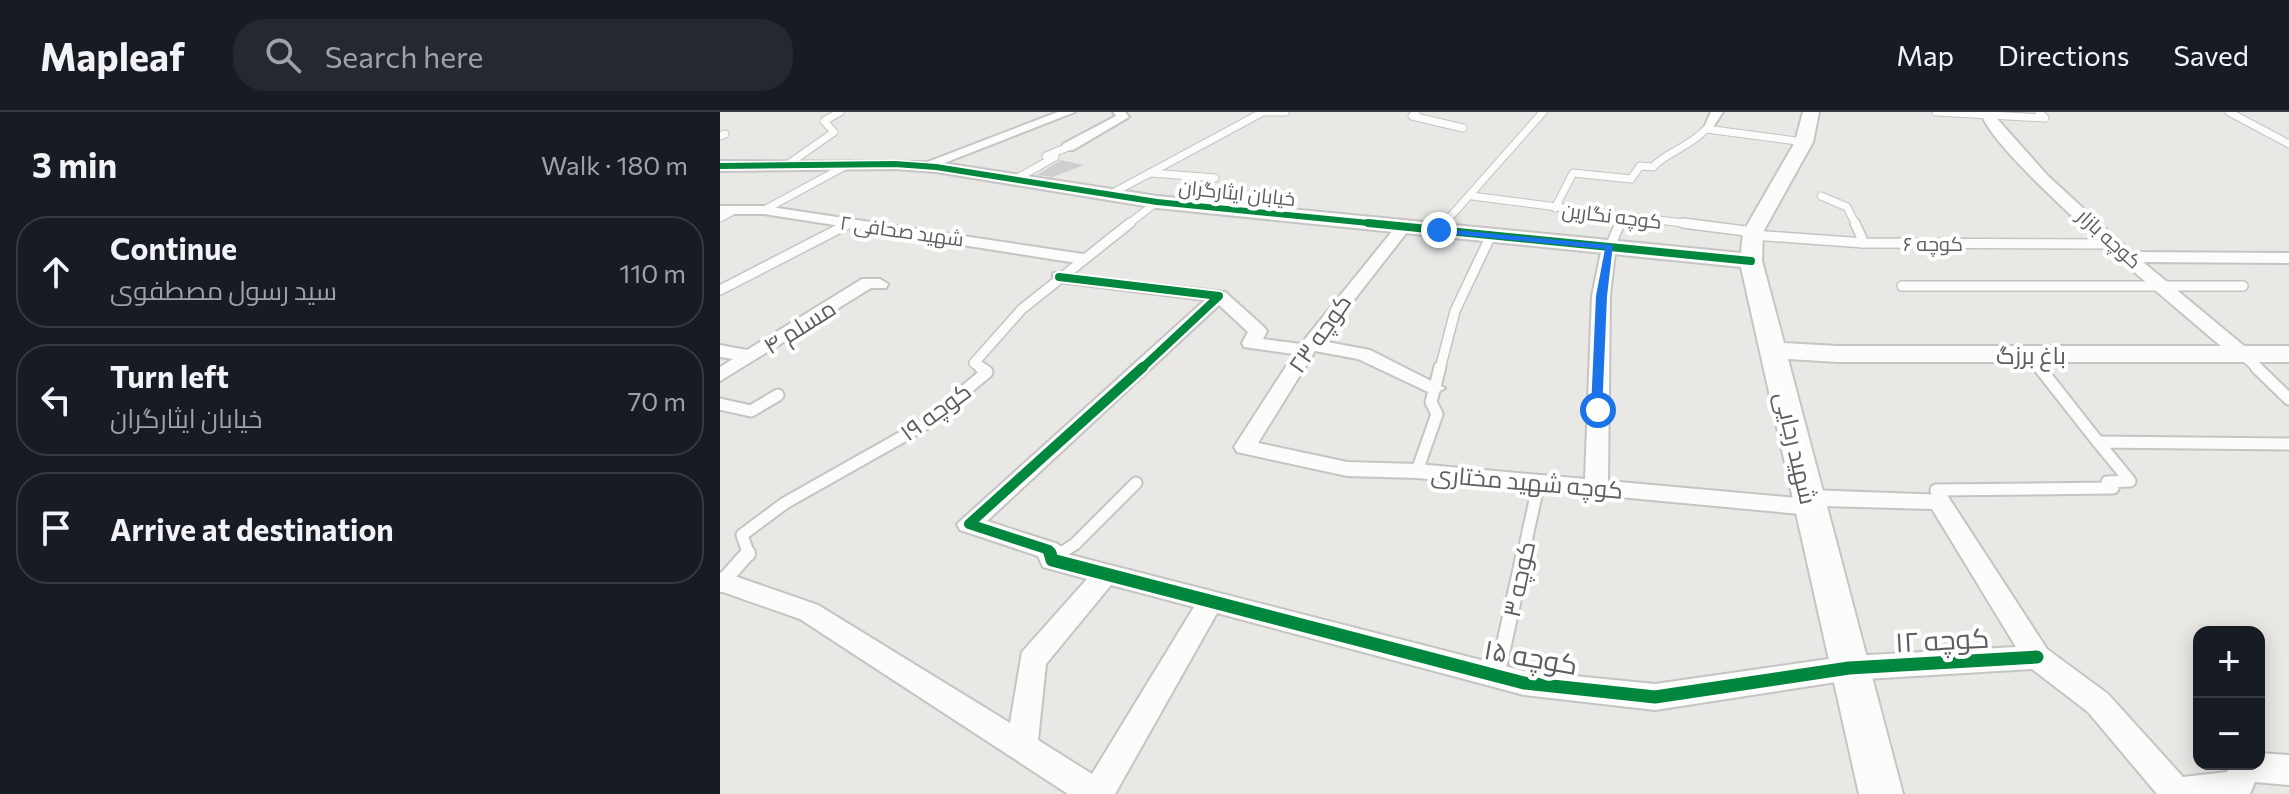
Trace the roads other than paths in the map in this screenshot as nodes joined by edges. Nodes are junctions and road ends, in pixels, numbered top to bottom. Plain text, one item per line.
1 (840, 112) edge
2 (1069, 112) edge
3 (1119, 112) edge
4 (1285, 112) edge
5 (1416, 112) edge
6 (1543, 112) edge
7 (1717, 112) edge
8 (1811, 112) edge
9 (1936, 112) edge
10 (2039, 112) edge
11 (2229, 112) edge
12 (1986, 114) edge
13 (1463, 128) dead end
14 (1706, 129) junction
15 (1804, 142) junction
16 (2289, 144) edge
17 (1068, 147) joint
18 (849, 164) junction
19 (787, 165) junction
20 (924, 166) junction
21 (723, 168) edge
22 (1150, 173) junction
23 (1215, 178) dead end
24 (1014, 180) junction
25 (1109, 195) junction
26 (1472, 196) junction
27 (1821, 196) dead end
28 (1157, 202) junction
29 (1555, 208) junction
30 (764, 210) junction
31 (724, 213) edge
32 (1623, 217) junction
33 (852, 222) junction
34 (1403, 227) junction
35 (1439, 230) junction
36 (1491, 235) junction
37 (1752, 242) junction
38 (1864, 243) junction
39 (2114, 244) junction
40 (1610, 247) junction
41 (2130, 257) junction
42 (2289, 258) edge
43 (1083, 259) junction
44 (1059, 277) junction
45 (880, 284) dead end
46 (1902, 286) dead end
47 (2163, 286) junction
48 (2243, 286) dead end
49 (720, 290) edge
50 (1219, 296) junction
51 (1308, 347) junction
52 (1773, 350) junction
53 (720, 351) edge
54 (2029, 354) junction
55 (2242, 354) junction
56 (2289, 354) edge
57 (750, 356) junction
58 (720, 375) edge
59 (1435, 388) junction
60 (778, 395) dead end
61 (2289, 399) edge
62 (720, 404) edge
63 (2098, 442) junction
64 (2289, 444) edge
65 (1245, 447) joint
66 (1417, 471) junction
67 (1539, 482) junction
68 (1136, 483) dead end
69 (1596, 487) junction
70 (1939, 501) junction
71 (1810, 503) junction
72 (1052, 560) junction
73 (1106, 574) junction
74 (721, 584) edge
75 (1211, 601) junction
76 (2037, 657) junction
77 (1849, 668) junction
78 (1497, 676) junction
79 (1022, 747) junction
80 (2289, 770) edge
81 (2177, 793) edge
82 (1097, 794) edge
83 (1881, 794) edge

1 - 19 lane
2 - 20 street
3 - 17 street
4 - 22 lane
5 - 13 lane
6 - 26 lane
7 - 14 street
8 - 15 street
9 - 12 lane
10 - 12 lane
11 - 16 lane
12 - 39 street, کوچه بازار
14 - 15 lane
14 - 29 lane
15 - 37 street
17 - 24 lane
18 - 19 street, خیابان ایثارگران
18 - 20 street, خیابان ایثارگران
18 - 30 lane
19 - 21 street, خیابان ایثارگران
20 - 24 street, خیابان ایثارگران
22 - 23 lane
22 - 25 lane
24 - 25 street, خیابان ایثارگران
25 - 28 street, خیابان ایثارگران
26 - 29 lane, کوچه نگارین
26 - 35 lane
27 - 38 lane
28 - 34 street, خیابان ایثارگران
28 - 43 lane, کوچه ۱۹
29 - 32 lane, کوچه نگارین
30 - 31 street, شهید صحافی ۲
30 - 33 street, شهید صحافی ۲
32 - 37 lane, کوچه نگارین
32 - 40 lane
33 - 43 street, شهید صحافی ۲
33 - 49 lane
34 - 35 street, خیابان ایثارگران
34 - 51 street, کوچه ۲۳
35 - 36 street, خیابان ایثارگران
36 - 40 street, خیابان ایثارگران
36 - 59 lane
37 - 38 lane, کوچه ۶
37 - 40 street, خیابان ایثارگران
37 - 52 street, شهید رجایی
38 - 39 lane, کوچه ۶
39 - 41 street, کوچه بازار
40 - 69 street
41 - 42 street
41 - 47 street, کوچه بازار
43 - 44 lane, کوچه ۱۹
44 - 50 street
44 - 74 lane, کوچه ۱۹
45 - 57 street, مسلم ۴
46 - 47 lane
47 - 48 lane
47 - 55 street, کوچه بازار
50 - 51 street
50 - 72 street, کوچه ۱۵
51 - 59 street
51 - 65 street, کوچه ۲۳
52 - 54 street, باغ برزگ
52 - 71 street, شهید رجایی
53 - 57 street
54 - 55 street, باغ برزگ
54 - 63 lane
55 - 56 street, باغ برزگ
55 - 61 lane
57 - 58 street, مسلم ۴
59 - 66 lane
60 - 62 lane
63 - 64 lane
63 - 70 lane
65 - 66 street, کوچه شهید مختاری
66 - 67 street, کوچه شهید مختاری
67 - 69 street, کوچه شهید مختاری
67 - 78 lane, کوچه ۳
68 - 72 lane
69 - 71 street, کوچه شهید مختاری
70 - 71 street, کوچه شهید مختاری
70 - 76 street
71 - 77 street, شهید رجایی
72 - 73 street, کوچه ۱۵
73 - 75 street, کوچه ۱۵
73 - 79 street
74 - 79 street
75 - 78 street, کوچه ۱۵
75 - 82 street
76 - 77 street, کوچه ۱۲
76 - 81 street
77 - 78 street, کوچه ۱۵
77 - 83 street, شهید رجایی
79 - 82 street
80 - 81 street

